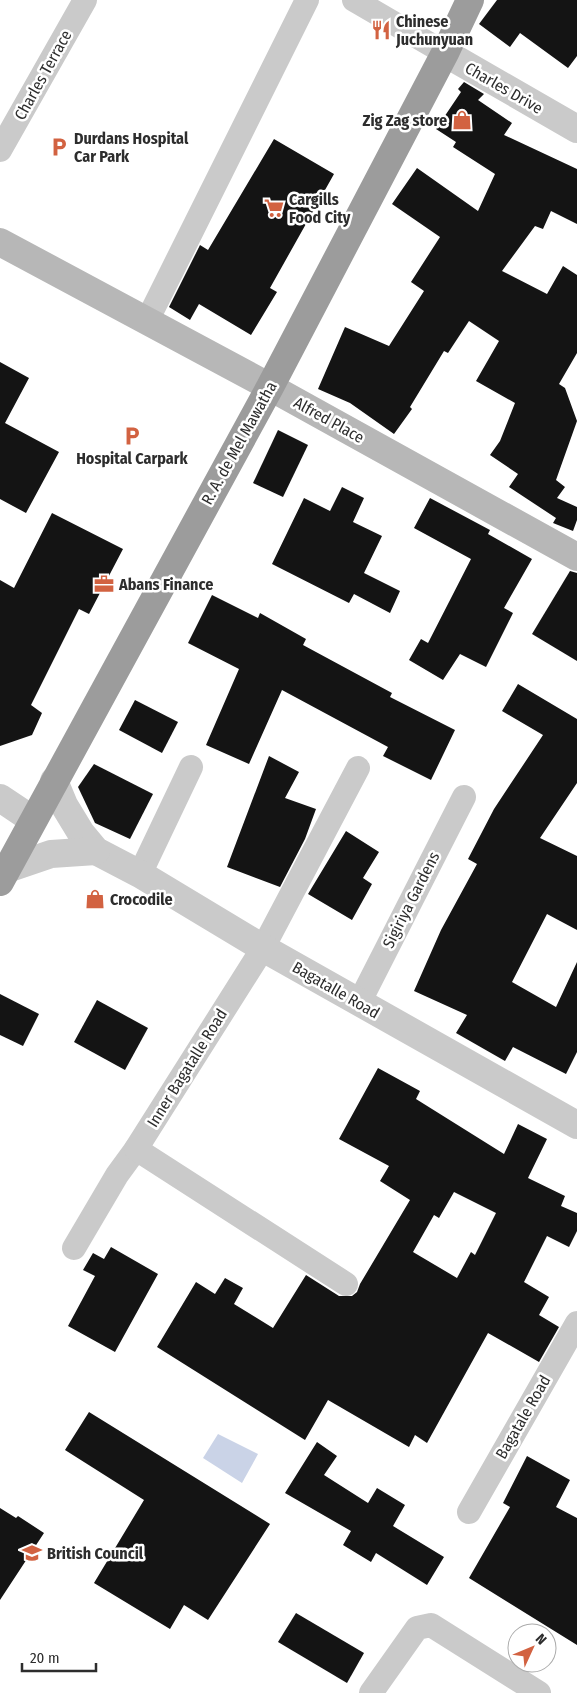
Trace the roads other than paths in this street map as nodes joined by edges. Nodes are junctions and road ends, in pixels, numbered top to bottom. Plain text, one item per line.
1 (85, 0) edge
2 (307, 0) edge
3 (354, 0) edge
4 (470, 0) edge
5 (445, 54) junction
6 (577, 129) edge
7 (0, 150) edge
8 (0, 242) edge
9 (147, 321) junction
10 (270, 387) junction
11 (577, 557) edge
12 (192, 767) dead end
13 (358, 768) dead end
14 (54, 781) junction
15 (464, 797) dead end
16 (0, 798) edge
17 (33, 820) junction
18 (96, 852) junction
19 (140, 874) junction
20 (3, 876) edge
21 (263, 948) junction
22 (358, 1002) junction
23 (577, 1125) edge
24 (136, 1149) junction
25 (74, 1248) dead end
26 (346, 1284) dead end
27 (577, 1323) edge
28 (468, 1512) dead end
29 (371, 1693) edge
30 (539, 1693) edge

1 - 7 street, Charles Terrace
2 - 9 street
3 - 5 street, Charles Drive
4 - 5 highway, R. A. de Mel Mawatha
5 - 6 street, Charles Drive
5 - 10 highway, R. A. de Mel Mawatha
8 - 9 main road, Alfred Place
9 - 10 main road, Alfred Place
10 - 11 main road, Alfred Place
10 - 14 highway, R. A. de Mel Mawatha
12 - 19 street
13 - 21 street, Inner Bagatalle Road
14 - 17 highway, R. A. de Mel Mawatha
14 - 18 street, Bagatalle Road
15 - 22 street, Sigiriya Gardens
16 - 17 street
17 - 20 highway, R. A. de Mel Mawatha
18 - 19 street, Bagatalle Road
18 - 20 street, Bagatalle Road
19 - 21 street, Bagatalle Road
21 - 22 street, Bagatalle Road
21 - 24 street, Inner Bagatalle Road
22 - 23 street, Bagatalle Road
24 - 25 street, Inner Bagatalle Road
24 - 26 street
27 - 28 street, Bagatale Road
29 - 30 street

